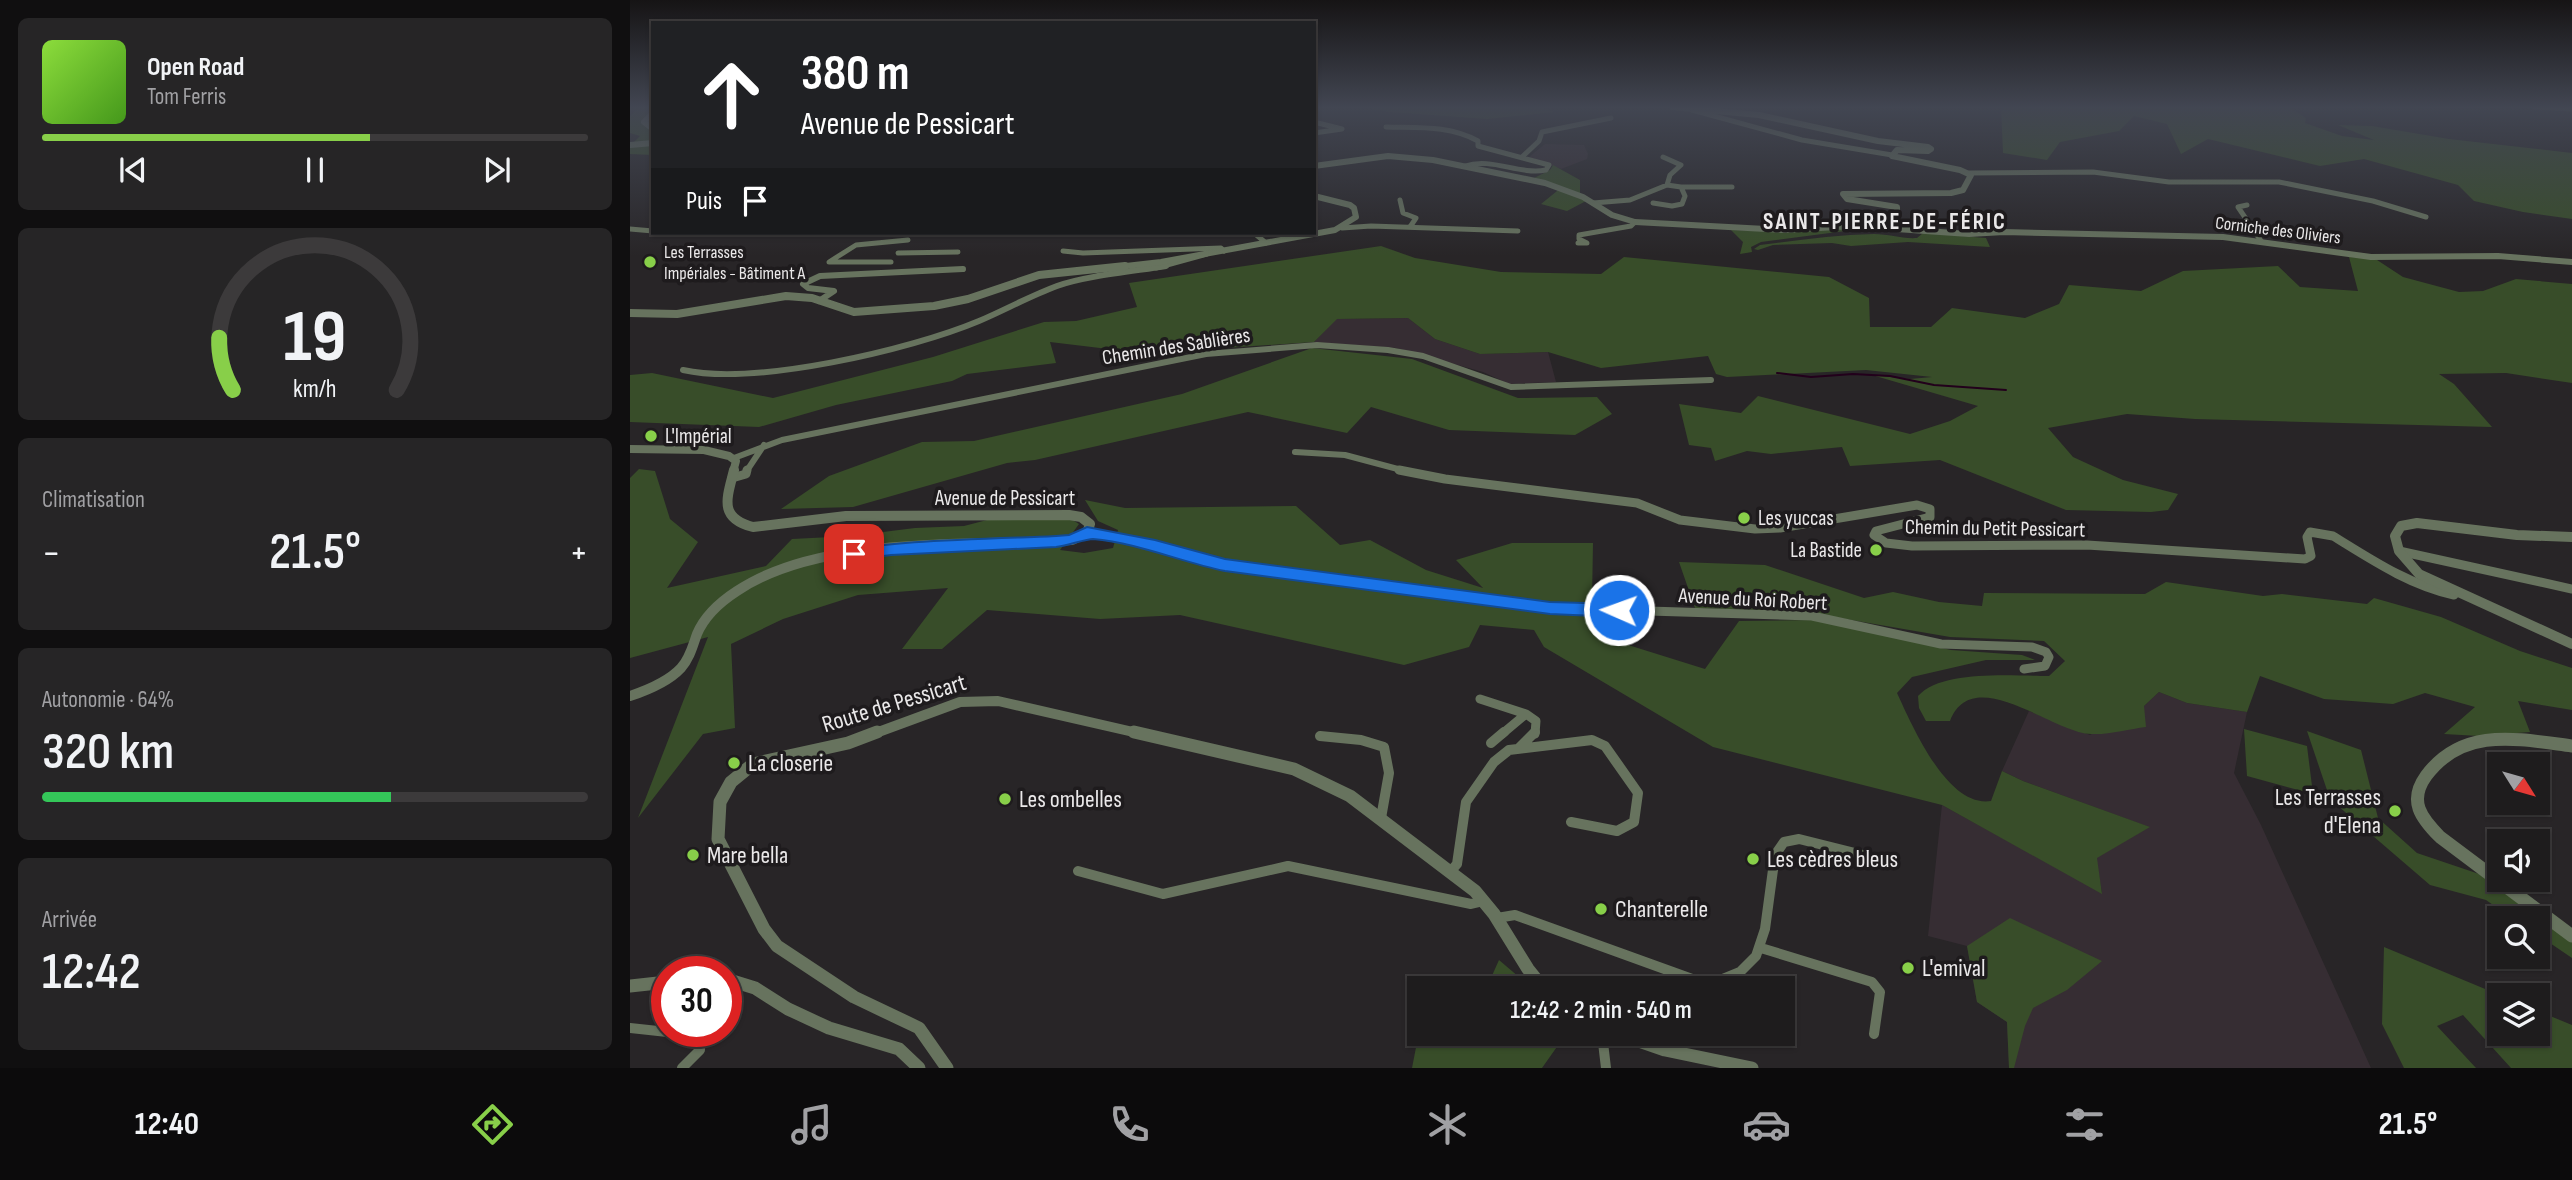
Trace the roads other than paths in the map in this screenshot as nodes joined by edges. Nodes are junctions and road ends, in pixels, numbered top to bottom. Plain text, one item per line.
1 (1382, 157) edge
2 (1394, 157) edge
3 (1522, 157) edge
4 (1662, 157) dead end
5 (1895, 157) edge
6 (1316, 166) edge
7 (1465, 166) junction
8 (1969, 173) junction
9 (1667, 185) junction
10 (1681, 187) junction
11 (1732, 187) dead end
12 (1316, 197) edge
13 (1400, 200) dead end
14 (1653, 203) dead end
15 (1594, 204) junction
16 (2246, 205) dead end
17 (2426, 217) dead end
18 (1634, 222) junction
19 (1410, 227) junction
20 (1342, 228) junction
21 (1897, 228) junction
22 (630, 229) edge
23 (651, 231) edge
24 (1518, 231) dead end
25 (1316, 233) edge
26 (911, 235) edge
27 (1256, 235) edge
28 (1307, 235) edge
29 (908, 240) junction
30 (2261, 241) junction
31 (1266, 243) junction
32 (1578, 243) dead end
33 (1063, 251) dead end
34 (1224, 251) junction
35 (958, 252) dead end
36 (898, 253) junction
37 (1207, 254) junction
38 (891, 262) junction
39 (2572, 262) edge
40 (963, 269) dead end
41 (881, 272) junction
42 (819, 301) junction
43 (630, 313) edge
44 (683, 370) dead end
45 (1712, 380) dead end
46 (764, 445) junction
47 (630, 449) edge
48 (1294, 452) dead end
49 (734, 458) junction
50 (732, 478) junction
51 (1087, 533) junction
52 (2572, 537) edge
53 (2399, 551) junction
54 (2572, 589) edge
55 (2456, 592) junction
56 (2572, 644) edge
57 (2024, 669) dead end
58 (630, 696) edge
59 (1480, 699) dead end
60 (1526, 715) junction
61 (1320, 736) dead end
62 (1491, 743) dead end
63 (2572, 746) edge
64 (1518, 749) junction
65 (1381, 818) junction
66 (1571, 822) dead end
67 (1891, 862) dead end
68 (1078, 871) dead end
69 (1450, 872) junction
70 (1485, 901) junction
71 (1497, 918) junction
72 (2572, 936) edge
73 (1760, 948) junction
74 (1534, 976) edge
75 (651, 984) edge
76 (742, 984) edge
77 (630, 986) edge
78 (630, 1028) edge
79 (1874, 1034) dead end
80 (1603, 1046) edge
81 (1654, 1046) edge
82 (682, 1068) edge
83 (919, 1068) edge
84 (947, 1068) edge
85 (1606, 1068) edge
86 (1752, 1068) edge

1 - 6 street, Corniche des Oliviers
2 - 7 street, Corniche des Oliviers
3 - 7 street
4 - 9 street
5 - 8 street
7 - 15 street, Corniche des Oliviers
8 - 17 street
8 - 21 street
9 - 10 street
9 - 15 street
10 - 11 street
10 - 14 street
12 - 20 street
13 - 19 street
15 - 18 street, Corniche des Oliviers
16 - 30 street
18 - 21 street, Corniche des Oliviers
18 - 32 street
19 - 20 street
19 - 24 street
20 - 25 street
21 - 30 street, Corniche des Oliviers
22 - 23 street
26 - 29 street
27 - 31 street
28 - 31 street
29 - 36 street
29 - 38 street
30 - 39 street, Corniche des Oliviers
31 - 34 street
33 - 34 street
34 - 37 street
35 - 36 street
36 - 38 street
37 - 42 street
37 - 44 street
38 - 41 street
40 - 41 street
41 - 42 street
42 - 43 street
45 - 46 street, Chemin des Sablières
46 - 49 street, Chemin des Sablières
46 - 50 street
47 - 49 street
48 - 55 street, Chemin du Petit Pessicart
49 - 50 street, Avenue de Pessicart
50 - 51 street, Avenue de Pessicart
51 - 57 street, Avenue du Roi Robert
51 - 58 street, Avenue de Pessicart
52 - 53 street
53 - 54 street
53 - 55 street
55 - 56 street
59 - 60 street
60 - 62 street
60 - 64 street
61 - 65 street
63 - 72 street
64 - 66 street
64 - 69 street
65 - 69 street, Route de Pessicart
65 - 84 street, Route de Pessicart
67 - 73 street
68 - 70 street
69 - 70 street, Route de Pessicart
70 - 71 street, Route de Pessicart
71 - 73 street
71 - 74 street, Route de Pessicart
73 - 79 street
75 - 77 street
76 - 83 street
78 - 82 street
80 - 85 street
81 - 86 street

